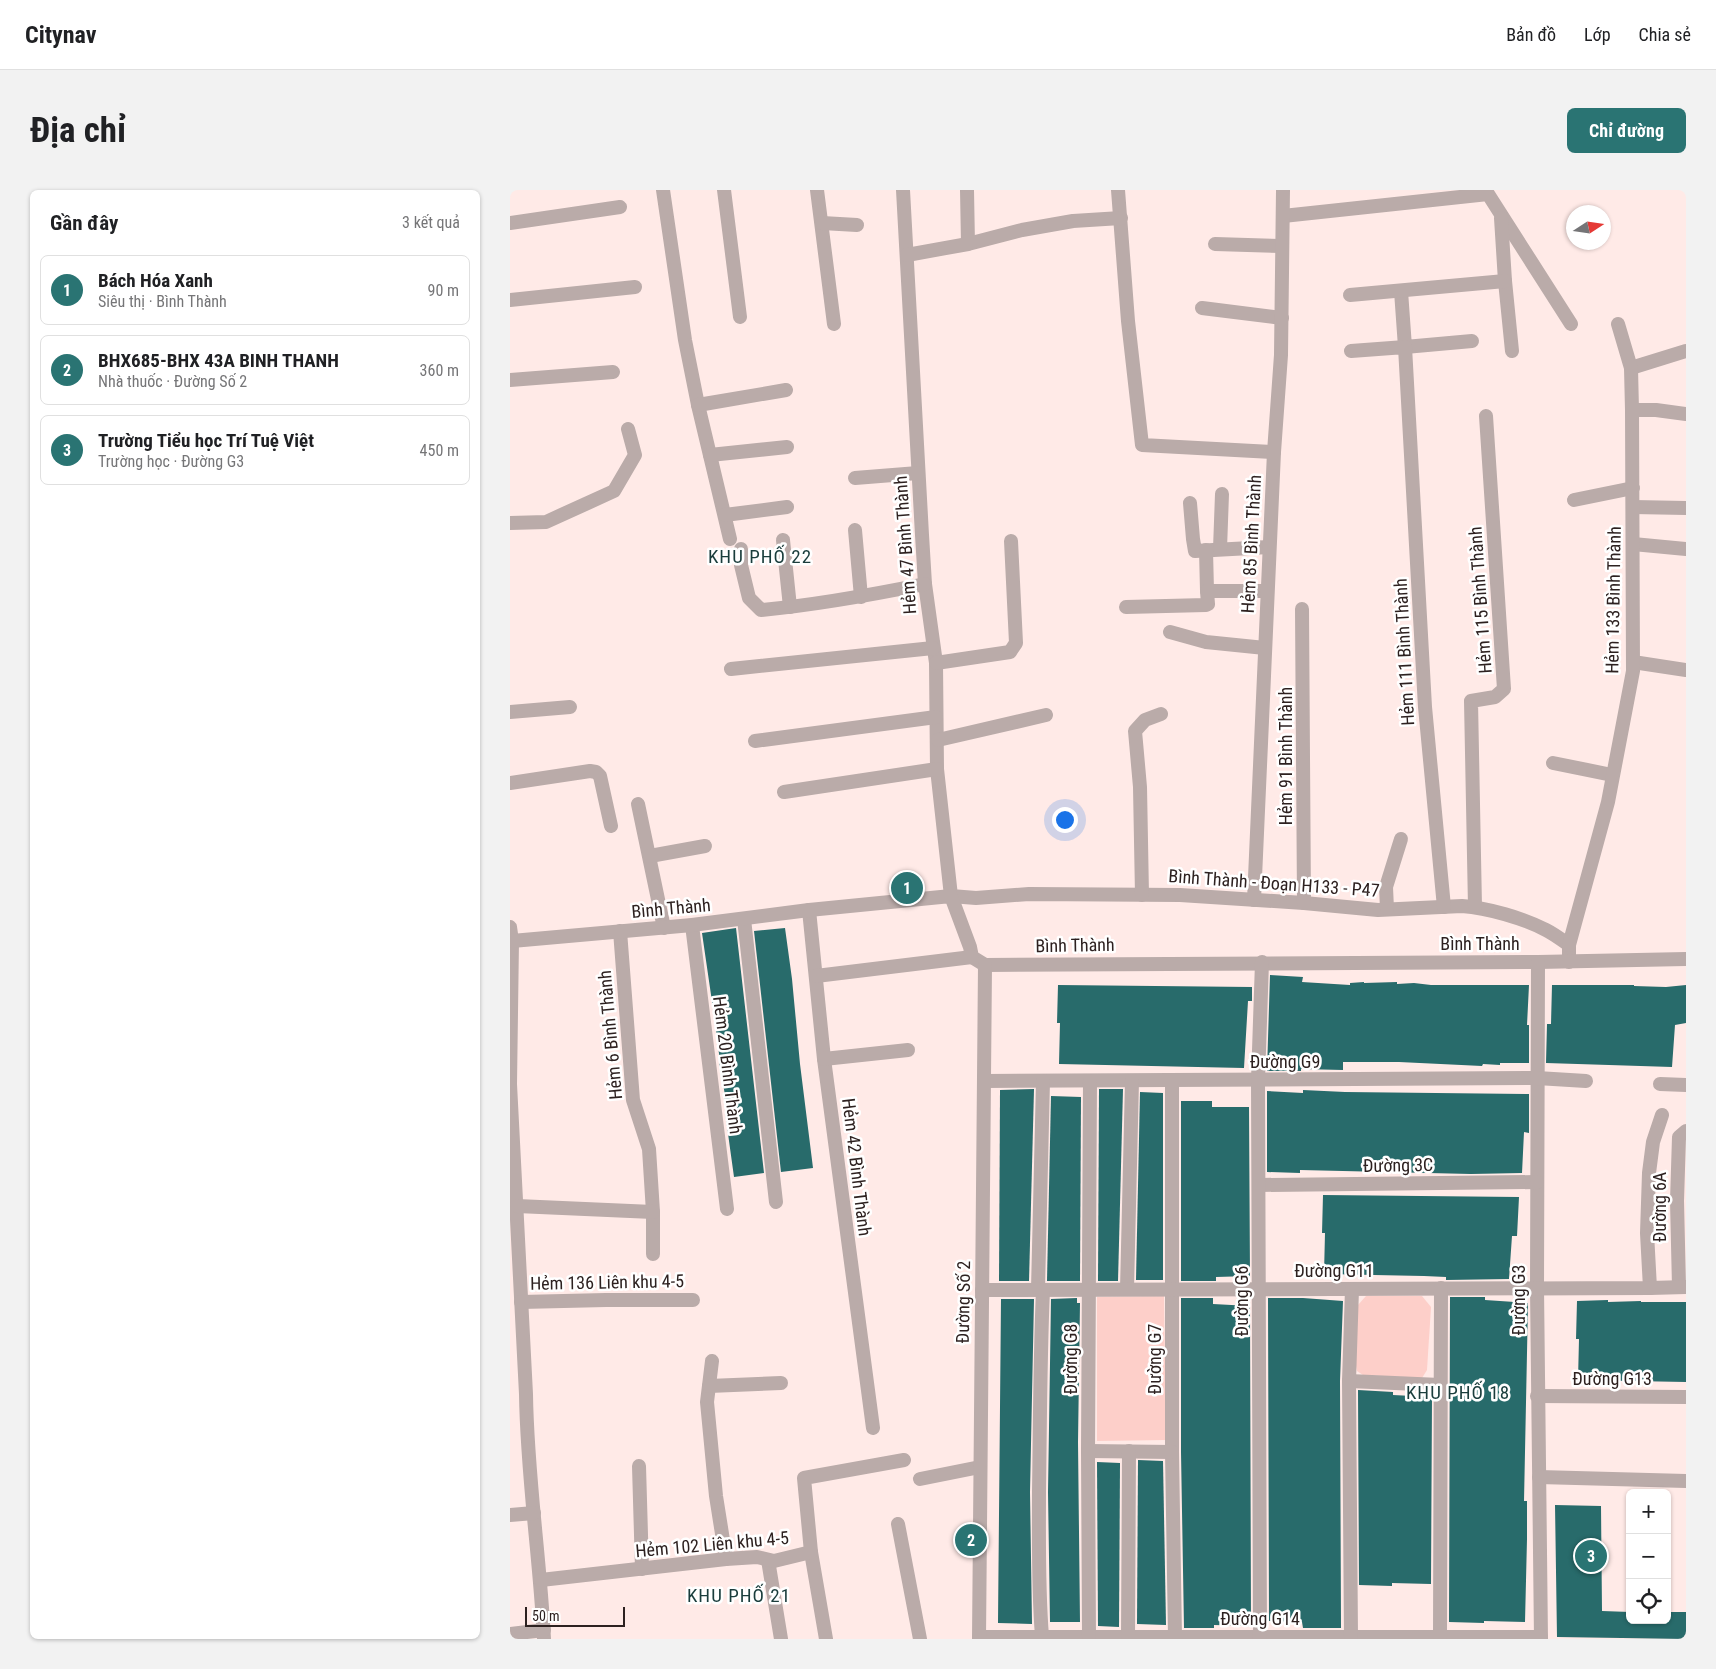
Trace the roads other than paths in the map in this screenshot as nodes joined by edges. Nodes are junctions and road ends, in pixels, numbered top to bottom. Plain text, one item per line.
1 (663, 190) edge
2 (724, 190) edge
3 (817, 190) edge
4 (904, 190) edge
5 (966, 190) edge
6 (1118, 190) edge
7 (1283, 190) edge
8 (1493, 192) edge
9 (620, 207) dead end
10 (1283, 216) junction
11 (1501, 216) junction
12 (1121, 218) junction
13 (510, 223) edge
14 (822, 223) junction
15 (857, 225) dead end
16 (968, 244) junction
17 (1215, 244) dead end
18 (1282, 246) junction
19 (907, 255) junction
20 (1504, 281) junction
21 (635, 286) dead end
22 (1401, 291) junction
23 (1350, 295) dead end
24 (510, 300) edge
25 (1202, 308) dead end
26 (740, 317) dead end
27 (1282, 318) junction
28 (834, 324) dead end
29 (1571, 324) dead end
30 (1618, 324) dead end
31 (1472, 341) dead end
32 (1405, 347) junction
33 (1350, 351) dead end
34 (1512, 351) dead end
35 (1686, 351) edge
36 (1631, 368) junction
37 (613, 372) dead end
38 (510, 380) edge
39 (786, 390) dead end
40 (698, 405) junction
41 (1632, 410) junction
42 (1686, 414) edge
43 (1486, 416) dead end
44 (628, 429) dead end
45 (787, 447) dead end
46 (1274, 452) junction
47 (710, 455) junction
48 (918, 473) junction
49 (855, 478) dead end
50 (1633, 488) junction
51 (1222, 494) dead end
52 (1574, 500) dead end
53 (1190, 503) dead end
54 (787, 506) dead end
55 (1633, 507) junction
56 (1686, 508) edge
57 (725, 515) junction
58 (510, 523) edge
59 (855, 530) dead end
60 (730, 539) dead end
61 (782, 540) dead end
62 (1011, 541) dead end
63 (1633, 544) junction
64 (1269, 547) junction
65 (1220, 549) junction
66 (1686, 549) edge
67 (741, 550) dead end
68 (1206, 550) junction
69 (925, 584) junction
70 (1206, 591) junction
71 (1267, 591) junction
72 (861, 597) junction
73 (790, 607) junction
74 (1126, 607) dead end
75 (1302, 609) dead end
76 (1170, 632) dead end
77 (933, 648) junction
78 (1265, 648) junction
79 (1633, 662) junction
80 (936, 663) junction
81 (731, 669) dead end
82 (1686, 670) edge
83 (570, 707) dead end
84 (510, 712) edge
85 (1161, 714) dead end
86 (1046, 715) dead end
87 (936, 717) junction
88 (938, 740) junction
89 (755, 741) dead end
90 (1553, 763) dead end
91 (937, 769) junction
92 (1612, 775) junction
93 (510, 782) edge
94 (784, 792) dead end
95 (638, 804) dead end
96 (610, 826) dead end
97 (1402, 839) dead end
98 (705, 846) dead end
99 (650, 856) junction
100 (1142, 895) junction
101 (951, 896) junction
102 (1254, 900) junction
103 (1304, 903) junction
104 (1444, 907) junction
105 (1476, 907) junction
106 (1387, 909) junction
107 (809, 910) junction
108 (744, 919) junction
109 (692, 925) junction
110 (510, 927) edge
111 (664, 928) junction
112 (620, 931) junction
113 (512, 941) junction
114 (1570, 945) junction
115 (972, 957) junction
116 (1686, 960) edge
117 (1262, 962) junction
118 (1538, 962) junction
119 (1569, 962) junction
120 (985, 965) junction
121 (816, 976) junction
122 (908, 1050) dead end
123 (824, 1059) junction
124 (1537, 1078) junction
125 (1132, 1080) junction
126 (1172, 1080) junction
127 (1258, 1080) junction
128 (985, 1081) junction
129 (1043, 1081) junction
130 (1090, 1081) junction
131 (1586, 1081) dead end
132 (510, 1084) edge
133 (1660, 1084) dead end
134 (1686, 1085) edge
135 (1662, 1115) dead end
136 (1686, 1131) edge
137 (512, 1156) edge
138 (1537, 1182) junction
139 (1258, 1185) junction
140 (776, 1202) dead end
141 (517, 1206) junction
142 (727, 1209) dead end
143 (653, 1212) junction
144 (652, 1254) dead end
145 (515, 1272) edge
146 (1682, 1287) edge
147 (1441, 1288) junction
148 (1537, 1288) junction
149 (1650, 1288) junction
150 (1089, 1289) junction
151 (1127, 1289) junction
152 (1172, 1289) junction
153 (1259, 1289) junction
154 (1352, 1289) junction
155 (982, 1290) junction
156 (1041, 1290) junction
157 (693, 1300) dead end
158 (521, 1302) junction
159 (712, 1361) dead end
160 (1349, 1381) junction
161 (781, 1383) dead end
162 (1440, 1385) junction
163 (709, 1386) junction
164 (1537, 1396) junction
165 (1686, 1397) edge
166 (873, 1428) dead end
167 (1088, 1451) junction
168 (1129, 1451) junction
169 (1172, 1452) junction
170 (904, 1460) dead end
171 (639, 1466) dead end
172 (980, 1467) junction
173 (1539, 1477) junction
174 (920, 1479) dead end
175 (1686, 1480) edge
176 (1650, 1486) edge
177 (534, 1513) junction
178 (510, 1515) edge
179 (898, 1524) dead end
180 (811, 1552) junction
181 (726, 1559) junction
182 (768, 1560) junction
183 (642, 1569) junction
184 (541, 1580) junction
185 (510, 1634) edge
186 (544, 1634) edge
187 (1042, 1636) junction
188 (1089, 1637) junction
189 (1128, 1637) junction
190 (1175, 1637) junction
191 (1351, 1637) junction
192 (1440, 1637) junction
193 (979, 1638) edge
194 (1260, 1638) edge
195 (1541, 1638) edge
196 (781, 1639) edge
197 (826, 1639) edge
198 (920, 1639) edge

1 - 40 street
2 - 26 street
3 - 14 street
4 - 19 street, Hẻm 47 Bình Thành
5 - 16 street
6 - 12 street
7 - 10 street, Hẻm 85 Bình Thành
8 - 10 street
8 - 11 street
9 - 13 street
10 - 18 street, Hẻm 85 Bình Thành
11 - 20 street
11 - 29 street
12 - 16 street
12 - 46 street
14 - 15 street
14 - 28 street
16 - 19 street
17 - 18 street
18 - 27 street, Hẻm 85 Bình Thành
19 - 48 street, Hẻm 47 Bình Thành
20 - 22 street
20 - 34 street
21 - 24 street
22 - 23 street
22 - 32 street
25 - 27 street
27 - 46 street, Hẻm 85 Bình Thành
30 - 36 street, Hẻm 133 Bình Thành
31 - 32 street
32 - 33 street
32 - 104 street, Hẻm 111 Bình Thành
35 - 36 street
36 - 41 street, Hẻm 133 Bình Thành
37 - 38 street
39 - 40 street
40 - 47 street
41 - 42 street
41 - 50 street, Hẻm 133 Bình Thành
43 - 105 street, Hẻm 115 Bình Thành
44 - 58 street
45 - 47 street
46 - 64 street, Hẻm 85 Bình Thành
47 - 57 street
48 - 49 street
48 - 69 street, Hẻm 47 Bình Thành
50 - 52 street
50 - 55 street, Hẻm 133 Bình Thành
51 - 65 street
53 - 68 street
54 - 57 street
55 - 56 street
55 - 63 street, Hẻm 133 Bình Thành
57 - 60 street
59 - 72 street
61 - 73 street
62 - 80 street
63 - 66 street
63 - 79 street, Hẻm 133 Bình Thành
64 - 65 street
64 - 71 street, Hẻm 85 Bình Thành
65 - 68 street
67 - 73 street
68 - 70 street
69 - 72 street
69 - 77 street, Hẻm 47 Bình Thành
70 - 71 street
70 - 74 street
71 - 78 street, Hẻm 85 Bình Thành
72 - 73 street
75 - 103 street, Hẻm 91 Bình Thành
76 - 78 street
77 - 80 street, Hẻm 47 Bình Thành
77 - 81 street
78 - 102 street, Hẻm 85 Bình Thành
79 - 82 street
79 - 92 street, Hẻm 133 Bình Thành
80 - 87 street, Hẻm 47 Bình Thành
83 - 84 street
85 - 100 street
86 - 88 street
87 - 88 street, Hẻm 47 Bình Thành
87 - 89 street
88 - 91 street, Hẻm 47 Bình Thành
90 - 92 street
91 - 94 street
91 - 101 street, Hẻm 47 Bình Thành
92 - 114 street, Hẻm 133 Bình Thành
93 - 96 street
95 - 99 street
97 - 106 street
98 - 99 street
99 - 111 street
100 - 101 street, Bình Thành - Đoạn H133 - P47
100 - 102 street, Bình Thành - Đoạn H133 - P47
101 - 107 street, Bình Thành
101 - 115 street
102 - 103 street, Bình Thành - Đoạn H133 - P47
103 - 106 street, Bình Thành - Đoạn H133 - P47
104 - 105 street, Bình Thành - Đoạn H133 - P47
104 - 106 street, Bình Thành - Đoạn H133 - P47
105 - 114 street, Bình Thành - Đoạn H133 - P47
107 - 108 street, Bình Thành
107 - 121 street, Hẻm 42 Bình Thành
108 - 109 street, Bình Thành
108 - 140 street
109 - 111 street, Bình Thành
109 - 142 street, Hẻm 20 Bình Thành
110 - 113 street
111 - 112 street, Bình Thành
112 - 113 street, Bình Thành
112 - 143 street, Hẻm 6 Bình Thành
113 - 132 street
114 - 119 street
115 - 120 street
115 - 121 street
116 - 119 street, Bình Thành
117 - 118 street, Bình Thành
117 - 120 street, Bình Thành
117 - 127 street, Đường G6
118 - 119 street, Bình Thành
118 - 124 street, Đường G3
120 - 128 street, Đường Số 2
121 - 123 street, Hẻm 42 Bình Thành
122 - 123 street
123 - 166 street, Hẻm 42 Bình Thành
124 - 127 street, Đường G9
124 - 131 street, Đường G9
124 - 138 street, Đường G3
125 - 126 street, Đường G9
125 - 130 street, Đường G9
125 - 151 street
126 - 127 street, Đường G9
126 - 152 street, Đường G7
127 - 139 street, Đường G6
128 - 129 street, Đường G9
128 - 155 street, Đường Số 2
129 - 130 street, Đường G9
129 - 156 street
130 - 150 street, Đường G8
132 - 137 street
133 - 134 street
135 - 149 street
136 - 146 street, Đường 6A
137 - 141 street
138 - 139 street, Đường 3C
138 - 148 street, Đường G3
139 - 153 street, Đường G6
141 - 143 street
141 - 145 street
143 - 144 street, Hẻm 6 Bình Thành
145 - 158 street
146 - 149 street, Đường G11
147 - 148 street, Đường G11
147 - 154 street, Đường G11
147 - 162 street
148 - 149 street, Đường G11
148 - 164 street, Đường G3
150 - 151 street, Đường G11
150 - 156 street, Đường G11
150 - 167 street, Đường G8
151 - 152 street, Đường G11
152 - 153 street, Đường G11
152 - 169 street, Đường G7
153 - 154 street, Đường G11
153 - 194 street, Đường G6
154 - 160 street
155 - 156 street, Đường G11
155 - 172 street, Đường Số 2
156 - 187 street
157 - 158 street, Hẻm 136 Liên khu 4-5
158 - 177 street
159 - 163 street
160 - 162 street
160 - 191 street
161 - 163 street
162 - 192 street
163 - 181 street
164 - 165 street, Đường G13
164 - 173 street, Đường G3
167 - 168 street
167 - 188 street, Đường G8
168 - 169 street
168 - 189 street
169 - 190 street, Đường G7
170 - 180 street, Hẻm 102 Liên khu 4-5
171 - 183 street
172 - 174 street
172 - 193 street, Đường Số 2
173 - 176 street
173 - 195 street, Đường G3
175 - 176 street
177 - 178 street
177 - 184 street
179 - 198 street
180 - 182 street, Hẻm 102 Liên khu 4-5
180 - 197 street
181 - 182 street, Hẻm 102 Liên khu 4-5
181 - 183 street, Hẻm 102 Liên khu 4-5
182 - 196 street
183 - 184 street, Hẻm 102 Liên khu 4-5
184 - 186 street
185 - 186 street
187 - 188 street, Đường G14
187 - 193 street, Đường G14
188 - 189 street, Đường G14
189 - 190 street, Đường G14
190 - 194 street, Đường G14
191 - 192 street, Đường G14
191 - 194 street, Đường G14
192 - 195 street, Đường G14

